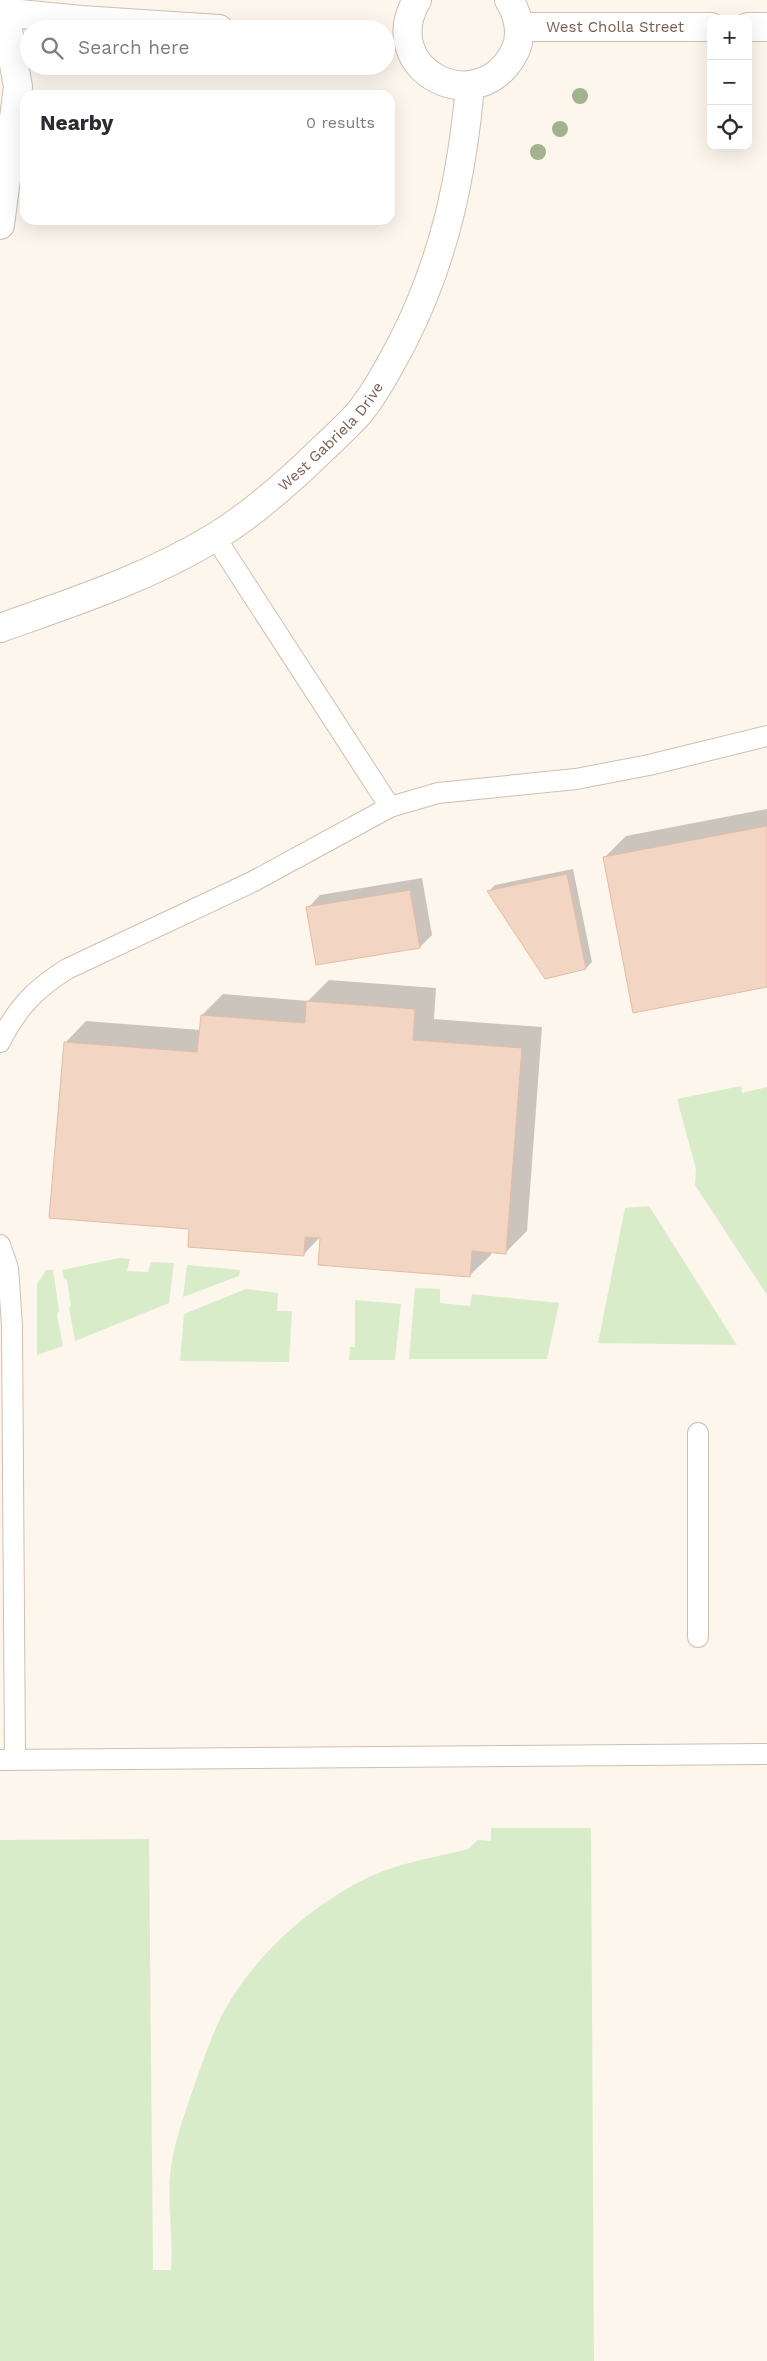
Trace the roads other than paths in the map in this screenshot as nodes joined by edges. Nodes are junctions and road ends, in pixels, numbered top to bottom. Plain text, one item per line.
1 (417, 0) edge
2 (509, 0) edge
3 (2, 16) edge
4 (69, 20) edge
5 (519, 27) junction
6 (707, 27) edge
7 (752, 27) edge
8 (767, 27) edge
9 (397, 30) edge
10 (470, 86) junction
11 (2, 184) edge
12 (0, 225) edge
13 (216, 537) junction
14 (0, 628) edge
15 (767, 736) edge
16 (390, 807) junction
17 (0, 1042) edge
18 (0, 1244) edge
19 (698, 1433) dead end
20 (698, 1637) dead end
21 (767, 1754) edge
22 (8, 1760) edge

1 - 9 street
2 - 5 street
3 - 4 street
3 - 11 street
5 - 6 street, West Cholla Street
5 - 10 street
7 - 8 street
9 - 10 street
10 - 13 street, West Gabriela Drive
11 - 12 street
13 - 14 street, West Gabriela Drive
13 - 16 lane
15 - 16 lane
16 - 17 lane
18 - 22 lane
19 - 20 lane
21 - 22 lane

